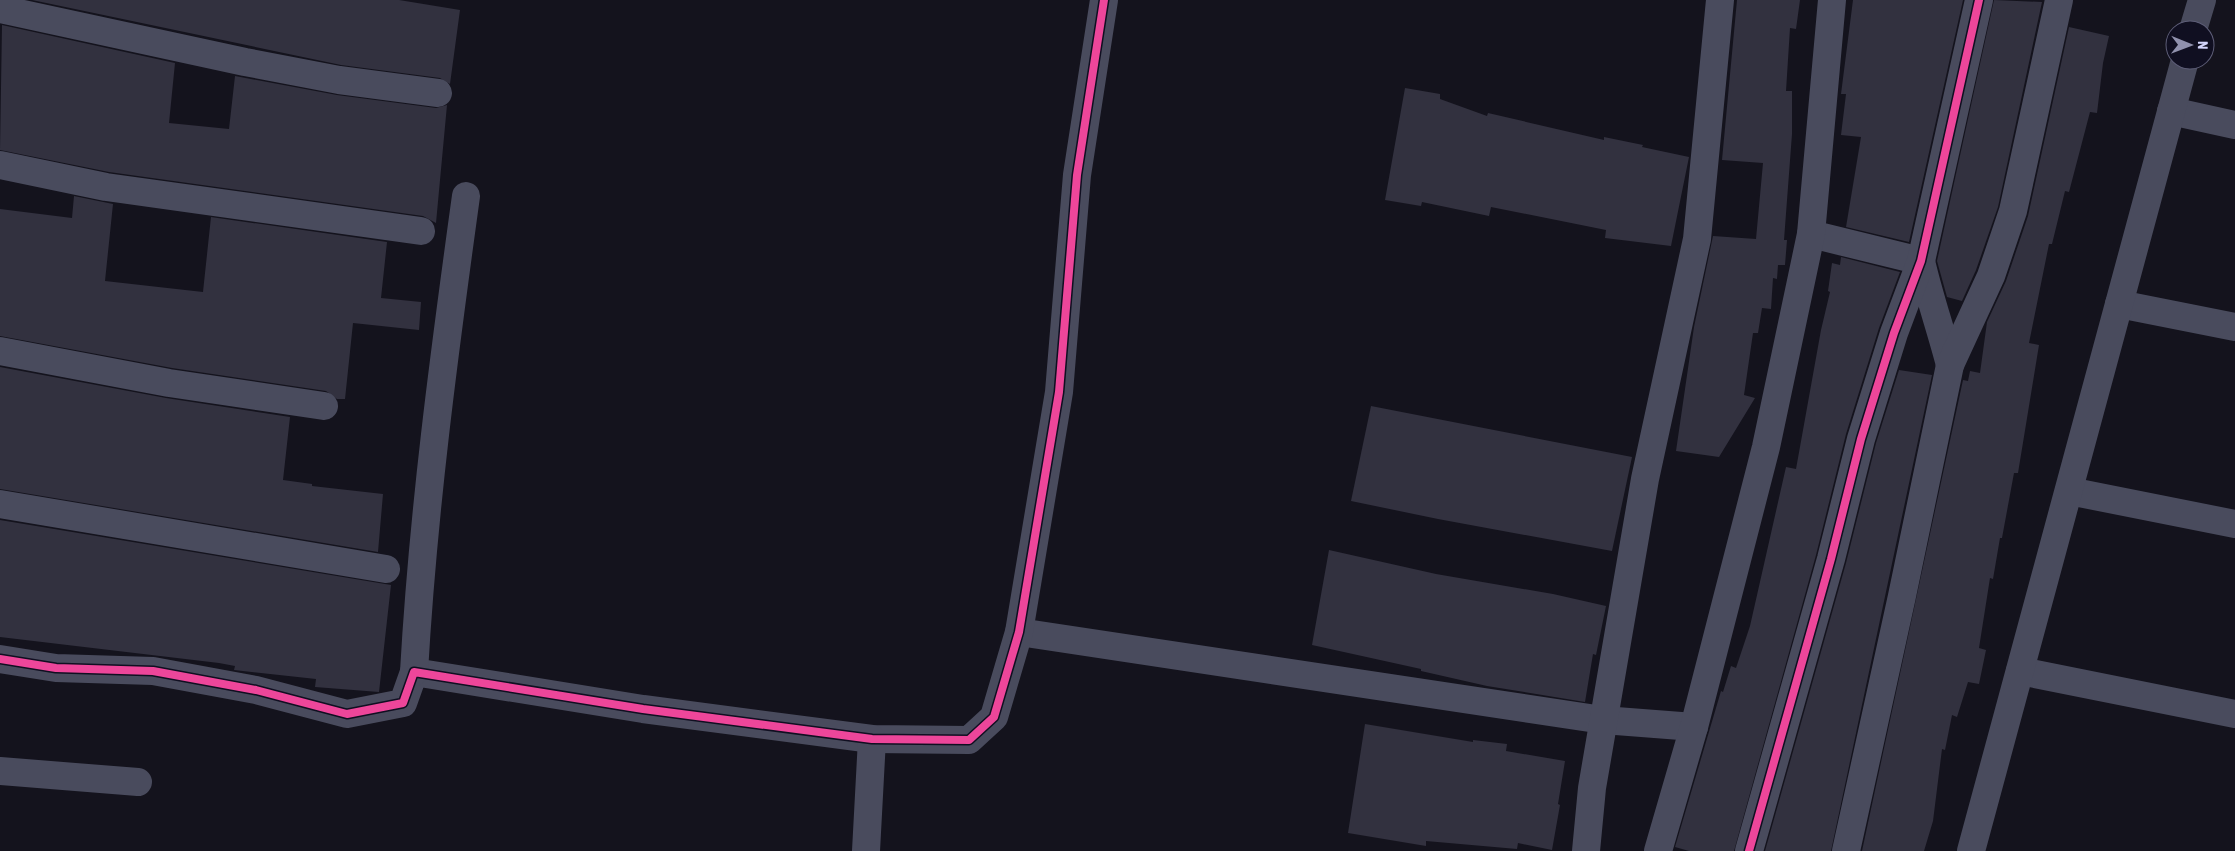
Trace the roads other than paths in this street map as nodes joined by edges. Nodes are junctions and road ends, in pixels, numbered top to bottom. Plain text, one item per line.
1 (1104, 0) edge
2 (1720, 0) edge
3 (1832, 0) edge
4 (1979, 0) edge
5 (2059, 0) edge
6 (2202, 0) edge
7 (0, 9) edge
8 (2196, 20) edge
9 (2182, 70) edge
10 (438, 93) dead end
11 (2171, 111) junction
12 (2235, 125) edge
13 (0, 164) edge
14 (466, 196) dead end
15 (421, 232) dead end
16 (1811, 234) junction
17 (1921, 261) junction
18 (2119, 304) junction
19 (2235, 327) edge
20 (0, 352) edge
21 (1950, 365) junction
22 (324, 406) dead end
23 (2069, 491) junction
24 (0, 504) edge
25 (2235, 524) edge
26 (386, 569) dead end
27 (1019, 632) junction
28 (0, 659) edge
29 (2020, 671) junction
30 (414, 672) junction
31 (2235, 714) edge
32 (1604, 720) junction
33 (1694, 727) junction
34 (872, 739) junction
35 (0, 771) edge
36 (138, 782) dead end
37 (866, 851) edge
38 (1586, 851) edge
39 (1658, 851) edge
40 (1749, 851) edge
41 (1846, 851) edge
42 (1971, 851) edge

1 - 27 street
2 - 32 street
3 - 16 street
4 - 17 street
5 - 21 street
6 - 8 street
7 - 10 street
9 - 11 street
11 - 12 street
11 - 18 street
13 - 15 street
14 - 30 street
16 - 17 street
16 - 33 street
17 - 21 street
17 - 40 street
18 - 19 street
18 - 23 street
20 - 22 street
21 - 41 street
23 - 25 street
23 - 29 street
24 - 26 street
27 - 32 street
27 - 34 street
28 - 30 street
29 - 31 street
29 - 42 street
30 - 34 street
32 - 33 street
32 - 38 street
33 - 39 street
34 - 37 street
35 - 36 street

